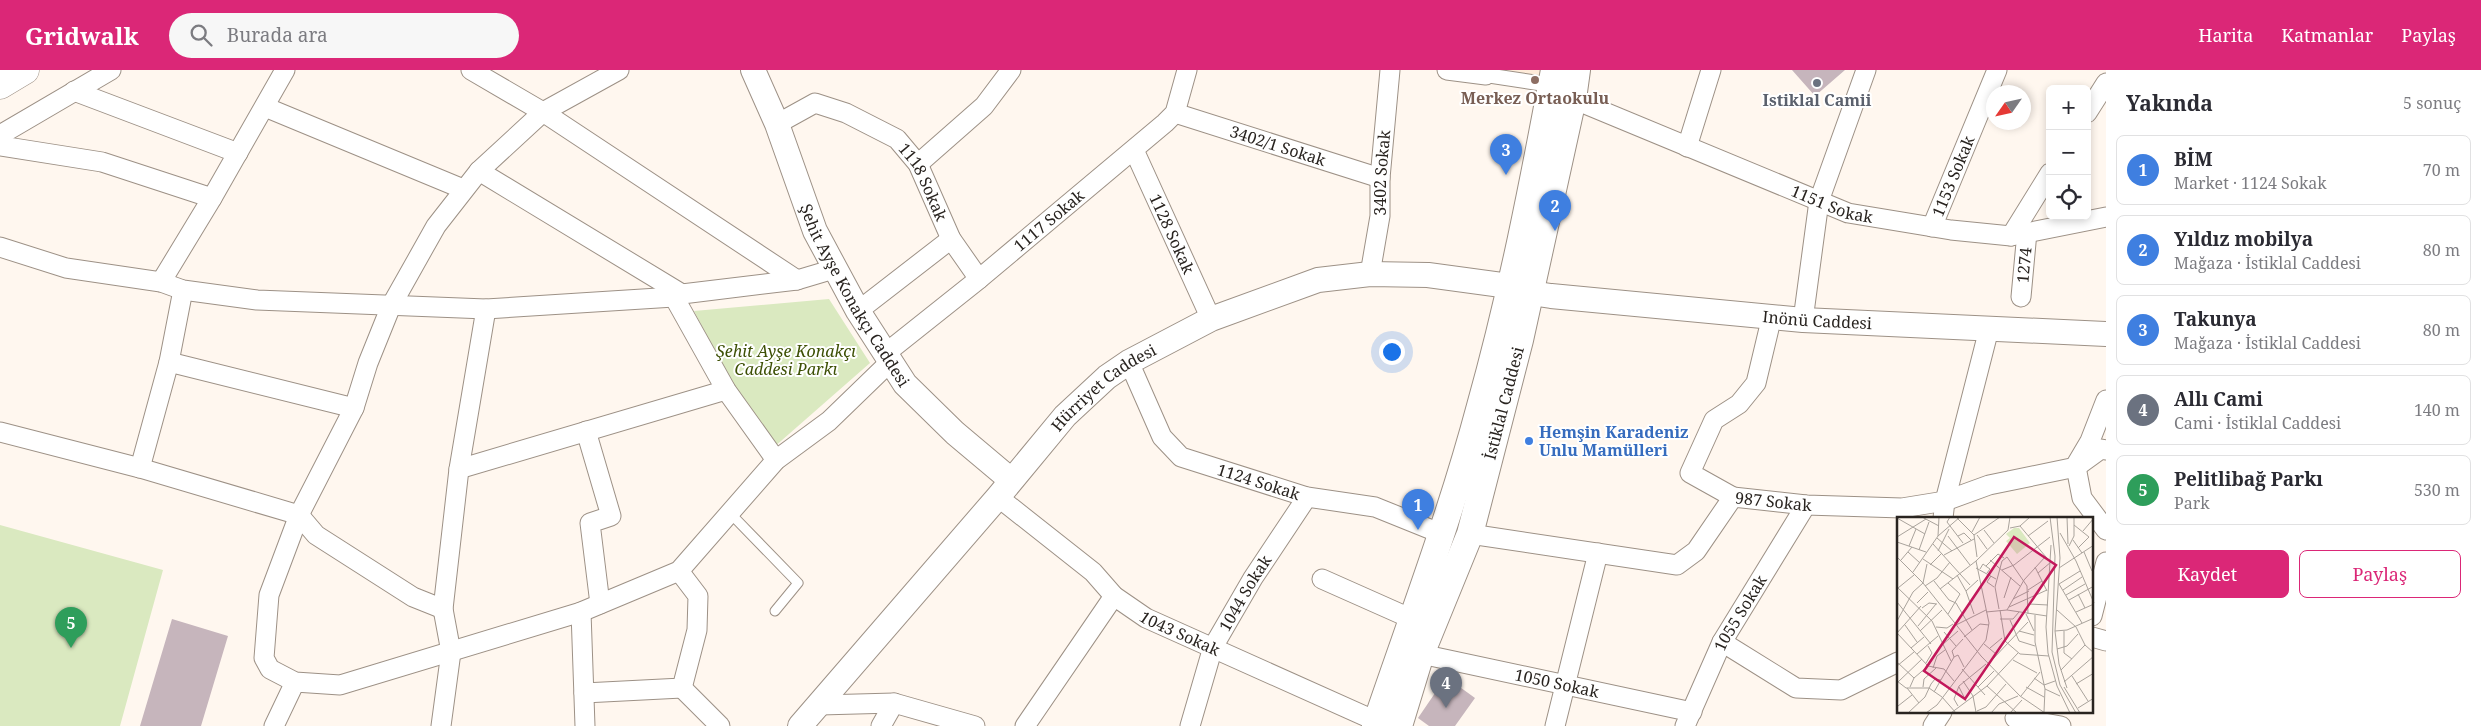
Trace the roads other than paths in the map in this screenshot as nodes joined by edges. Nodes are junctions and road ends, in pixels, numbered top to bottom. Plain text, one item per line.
1 (25, 70) edge
2 (111, 70) edge
3 (285, 70) edge
4 (472, 70) edge
5 (753, 70) edge
6 (1011, 70) edge
7 (1187, 70) edge
8 (1390, 70) edge
9 (1447, 70) edge
10 (1577, 70) edge
11 (1711, 70) edge
12 (1866, 70) edge
13 (1996, 70) edge
14 (613, 71) edge
15 (1486, 76) joint
16 (1553, 77) edge
17 (2106, 83) edge
18 (0, 85) edge
19 (74, 91) junction
20 (1573, 99) junction
21 (265, 107) junction
22 (2091, 107) edge
23 (543, 112) junction
24 (1175, 113) junction
25 (777, 124) junction
26 (2, 140) edge
27 (1687, 147) junction
28 (1134, 150) junction
29 (238, 152) junction
30 (918, 164) junction
31 (479, 171) junction
32 (2049, 175) edge
33 (1380, 178) junction
34 (463, 189) junction
35 (212, 198) junction
36 (1819, 202) junction
37 (2106, 217) edge
38 (1932, 227) junction
39 (2019, 234) junction
40 (951, 239) junction
41 (0, 247) edge
42 (834, 269) junction
43 (1370, 274) junction
44 (979, 279) junction
45 (798, 280) junction
46 (161, 282) junction
47 (1520, 289) junction
48 (183, 290) junction
49 (678, 295) junction
50 (2021, 297) dead end
51 (391, 306) junction
52 (486, 308) junction
53 (858, 311) junction
54 (1772, 316) junction
55 (1211, 319) junction
56 (1803, 320) junction
57 (1989, 329) junction
58 (2106, 334) edge
59 (889, 357) junction
60 (169, 362) junction
61 (1129, 362) junction
62 (726, 390) junction
63 (2106, 400) edge
64 (354, 408) junction
65 (586, 431) junction
66 (0, 432) edge
67 (2106, 450) edge
68 (776, 460) junction
69 (2076, 467) junction
70 (140, 468) junction
71 (459, 469) junction
72 (1005, 488) junction
73 (1307, 497) junction
74 (1733, 497) junction
75 (1806, 505) junction
76 (1944, 510) edge
77 (729, 512) junction
78 (298, 515) junction
79 (2106, 530) edge
80 (1442, 534) junction
81 (1470, 534) junction
82 (1598, 553) junction
83 (2106, 562) edge
84 (679, 571) junction
85 (1322, 579) dead end
86 (1114, 596) junction
87 (600, 604) junction
88 (2094, 608) edge
89 (443, 609) junction
90 (775, 611) dead end
91 (581, 612) junction
92 (1412, 620) junction
93 (1722, 642) junction
94 (1213, 647) junction
95 (451, 652) junction
96 (1421, 654) junction
97 (1897, 662) edge
98 (295, 682) junction
99 (1565, 685) junction
100 (682, 688) junction
101 (584, 692) junction
102 (894, 703) junction
103 (820, 705) junction
104 (1941, 714) edge
105 (1688, 719) edge
106 (2014, 719) edge
107 (1384, 725) edge
108 (274, 726) edge
109 (441, 726) edge
110 (585, 726) edge
111 (720, 726) edge
112 (800, 726) edge
113 (881, 726) edge
114 (975, 726) edge
115 (1024, 726) edge
116 (1190, 726) edge
117 (1555, 726) edge
118 (1933, 726) edge
119 (2061, 726) edge

1 - 18 main road
2 - 19 street
3 - 21 street
4 - 23 street
5 - 25 street, Şehit Ayşe Konakçı Caddesi
6 - 30 street
7 - 24 street
8 - 33 street, 3402 Sokak
9 - 15 street
10 - 20 main road, İstiklal Caddesi
11 - 27 street
12 - 36 street
13 - 38 street, 1153 Sokak
14 - 23 street
15 - 16 street
16 - 47 main road, İstiklal Caddesi
17 - 22 street
19 - 26 street
19 - 29 street
20 - 27 street, 1151 Sokak
20 - 47 main road, İstiklal Caddesi
21 - 29 street
21 - 34 street
23 - 31 street
23 - 45 street
24 - 28 street, 1117 Sokak
24 - 33 street, 3402/1 Sokak
25 - 30 street, 1118 Sokak
25 - 42 street, Şehit Ayşe Konakçı Caddesi
26 - 35 street
27 - 36 street, 1151 Sokak
28 - 44 street, 1117 Sokak
28 - 55 street, 1128 Sokak
29 - 35 street
30 - 40 street, 1118 Sokak
31 - 34 street
31 - 49 street
32 - 39 street
33 - 43 street, 3402 Sokak
34 - 51 street
35 - 46 street
36 - 38 street, 1151 Sokak
36 - 56 street
37 - 39 street, 1151 Sokak
38 - 39 street, 1151 Sokak
39 - 50 street, 1274
40 - 44 street, 1118 Sokak
40 - 53 street, 1118 Sokak
41 - 46 street
42 - 45 street
42 - 53 street, Şehit Ayşe Konakçı Caddesi
43 - 47 street, Hürriyet Caddesi
43 - 55 street, Hürriyet Caddesi
44 - 59 street, 1117 Sokak
45 - 49 street
46 - 48 street
47 - 54 street, Inönü Caddesi
47 - 80 main road, İstiklal Caddesi
47 - 81 main road, İstiklal Caddesi
48 - 51 street
48 - 60 street
49 - 52 street
49 - 62 street
51 - 52 street
51 - 64 street
52 - 71 street
53 - 59 street, Şehit Ayşe Konakçı Caddesi
54 - 56 street, Inönü Caddesi
54 - 74 street
55 - 61 street, Hürriyet Caddesi
56 - 57 street, Inönü Caddesi
57 - 58 street, Inönü Caddesi
57 - 76 street
59 - 68 street, 1117 Sokak
59 - 72 street, Şehit Ayşe Konakçı Caddesi
60 - 64 street
60 - 70 street
61 - 72 street, Hürriyet Caddesi
61 - 73 street, 1124 Sokak
62 - 65 street
62 - 68 street
63 - 69 street
64 - 78 street
65 - 71 street
65 - 87 street
66 - 70 street
67 - 69 street
68 - 77 street, 1117 Sokak
69 - 76 street, 987 Sokak
69 - 79 street
70 - 78 street
71 - 89 street
72 - 86 street, 1043 Sokak
72 - 103 street, Hürriyet Caddesi
73 - 80 street, 1124 Sokak
73 - 94 street, 1044 Sokak
74 - 75 street, 987 Sokak
74 - 82 street, 987 Sokak
75 - 76 street, 987 Sokak
75 - 93 street, 1055 Sokak
77 - 84 street, 1117 Sokak
77 - 90 lane
78 - 89 street
78 - 98 street
80 - 92 main road, İstiklal Caddesi
81 - 82 street, 987 Sokak
81 - 96 main road, İstiklal Caddesi
82 - 99 street
83 - 88 street
84 - 87 street
84 - 100 street
85 - 92 street
86 - 94 street, 1043 Sokak
86 - 115 street
87 - 91 street
89 - 95 street
91 - 95 street
91 - 101 street
92 - 107 main road, İstiklal Caddesi
93 - 97 street
93 - 105 street, 1055 Sokak
94 - 107 street, 1043 Sokak
94 - 116 street, 1044 Sokak
95 - 98 street
95 - 109 street
96 - 99 street, 1050 Sokak
96 - 107 main road, İstiklal Caddesi
98 - 108 street
99 - 105 street, 1050 Sokak
99 - 117 street
100 - 101 street
100 - 111 street
101 - 110 street
102 - 103 street
102 - 113 street
102 - 114 street
103 - 112 street, Hürriyet Caddesi
104 - 118 street
106 - 119 street

